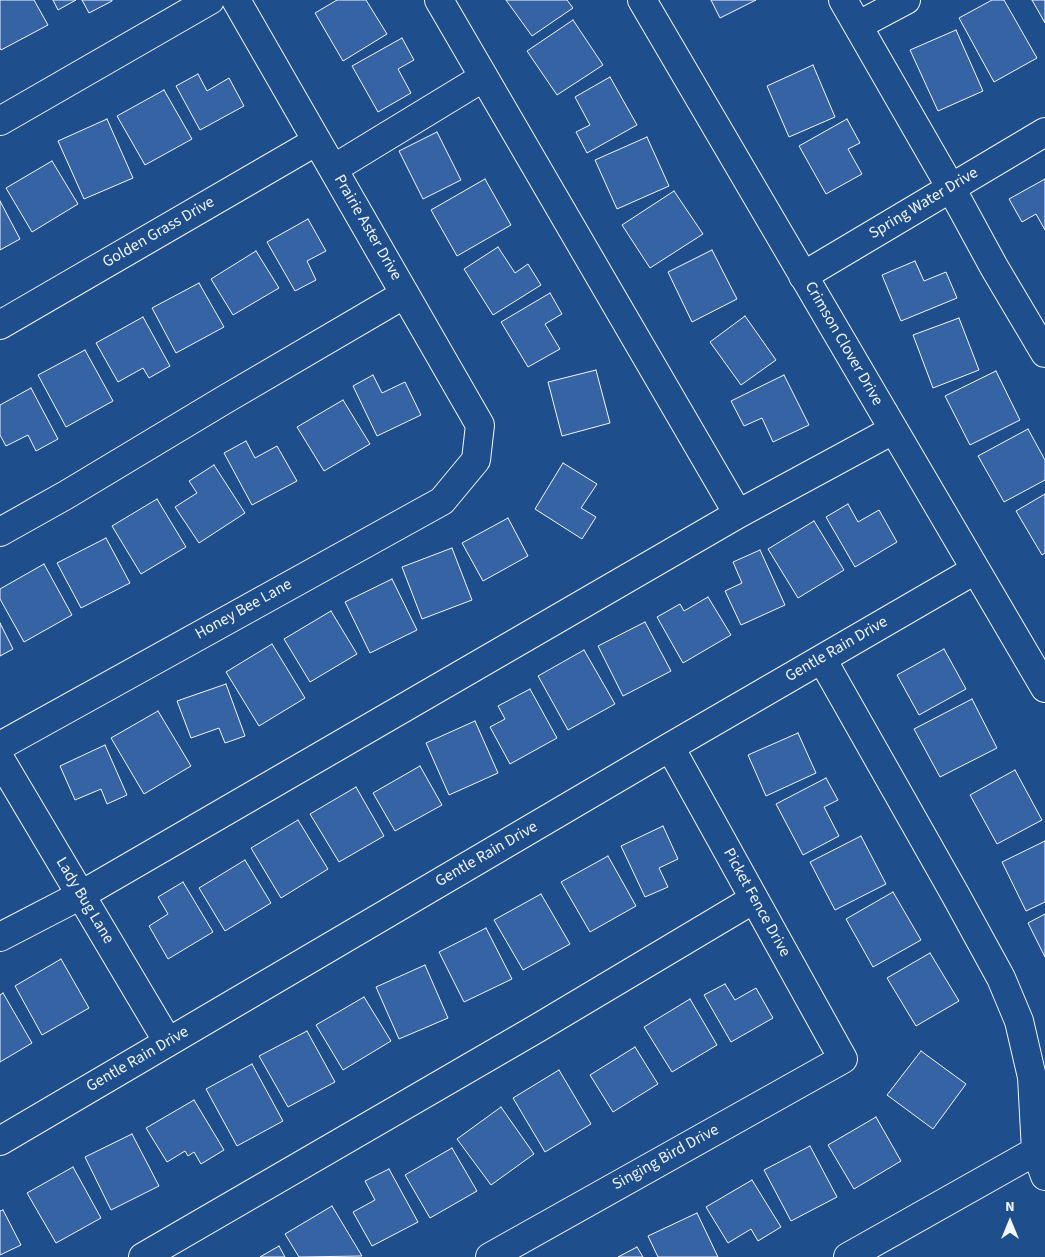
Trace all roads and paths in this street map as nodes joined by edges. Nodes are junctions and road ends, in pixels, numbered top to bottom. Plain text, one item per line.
1 (210, 0) edge
2 (236, 0) edge
3 (438, 0) edge
4 (642, 0) edge
5 (844, 0) edge
6 (906, 0) edge
7 (859, 25) junction
8 (484, 77) junction
9 (0, 122) edge
10 (1045, 132) edge
11 (317, 141) junction
12 (333, 169) junction
13 (951, 188) junction
14 (803, 276) junction
15 (405, 294) junction
16 (0, 325) edge
17 (1045, 353) edge
18 (893, 430) junction
19 (476, 460) joint
20 (738, 514) junction
21 (0, 532) edge
22 (975, 570) junction
23 (822, 659) junction
24 (1045, 688) edge
25 (0, 746) edge
26 (670, 748) junction
27 (0, 759) edge
28 (81, 895) junction
29 (754, 900) junction
30 (0, 937) edge
31 (168, 1042) junction
32 (843, 1059) joint
33 (0, 1141) edge
34 (1040, 1164) edge
35 (143, 1257) edge
36 (490, 1257) edge
37 (848, 1257) edge

1 - 9 street
2 - 11 street, Prairie Aster Drive
3 - 8 street
4 - 14 street, Crimson Clover Drive
5 - 7 street
6 - 7 street
7 - 13 street
8 - 12 street
8 - 20 street
10 - 13 street, Spring Water Drive
11 - 12 street, Prairie Aster Drive
11 - 16 street, Golden Grass Drive
12 - 15 street, Prairie Aster Drive
13 - 14 street, Spring Water Drive
13 - 17 street
14 - 18 street, Crimson Clover Drive
15 - 19 street, Prairie Aster Drive
15 - 21 street
18 - 20 street
18 - 22 street, Crimson Clover Drive
19 - 25 street, Honey Bee Lane
20 - 28 street
22 - 23 street, Gentle Rain Drive
22 - 24 street, Crimson Clover Drive
23 - 26 street, Gentle Rain Drive
23 - 34 street
26 - 29 street, Picket Fence Drive
26 - 31 street, Gentle Rain Drive
27 - 28 street, Lady Bug Lane
28 - 30 street
28 - 31 street, Lady Bug Lane
29 - 32 street, Picket Fence Drive
29 - 35 street
31 - 33 street, Gentle Rain Drive
32 - 36 street, Singing Bird Drive
34 - 37 street

